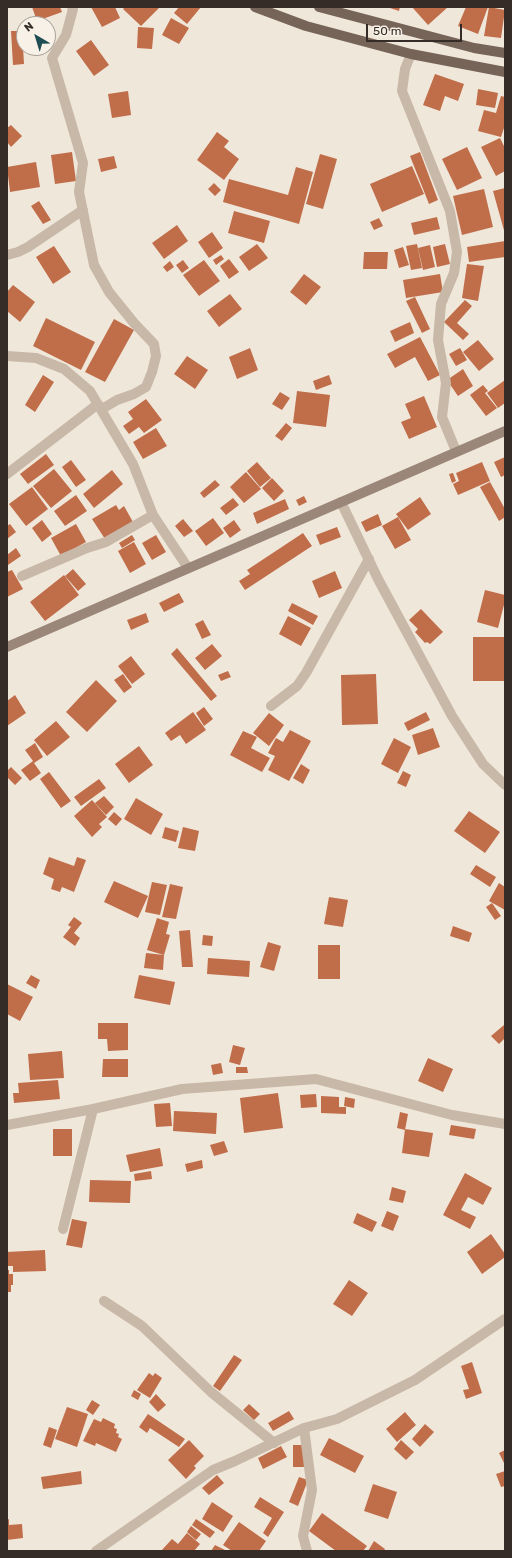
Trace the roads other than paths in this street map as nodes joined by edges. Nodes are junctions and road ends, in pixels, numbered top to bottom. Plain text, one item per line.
1 (72, 7) edge
2 (254, 7) edge
3 (319, 7) edge
4 (505, 53) edge
5 (411, 54) junction
6 (505, 72) edge
7 (83, 210) junction
8 (7, 255) edge
9 (7, 356) edge
10 (100, 407) junction
11 (505, 431) edge
12 (456, 451) junction
13 (7, 474) edge
14 (341, 502) junction
15 (152, 515) junction
16 (369, 559) junction
17 (188, 568) junction
18 (22, 576) dead end
19 (7, 647) edge
20 (271, 706) dead end
21 (505, 785) edge
22 (92, 1109) junction
23 (505, 1124) edge
24 (7, 1125) edge
25 (63, 1229) dead end
26 (104, 1301) dead end
27 (503, 1324) edge
28 (304, 1428) junction
29 (274, 1443) junction
30 (96, 1551) edge
31 (308, 1551) edge

1 - 7 street
2 - 5 main road
3 - 4 main road
5 - 6 main road
5 - 12 street
7 - 8 street
7 - 10 street
9 - 10 street
10 - 13 street
10 - 15 street
11 - 12 main road
12 - 14 main road
14 - 16 street
14 - 17 main road
15 - 17 street
15 - 18 street
16 - 20 street
16 - 21 street
17 - 19 main road
22 - 23 street
22 - 24 street
22 - 25 street
26 - 29 street
27 - 28 street
28 - 29 street
28 - 31 street
29 - 30 street

